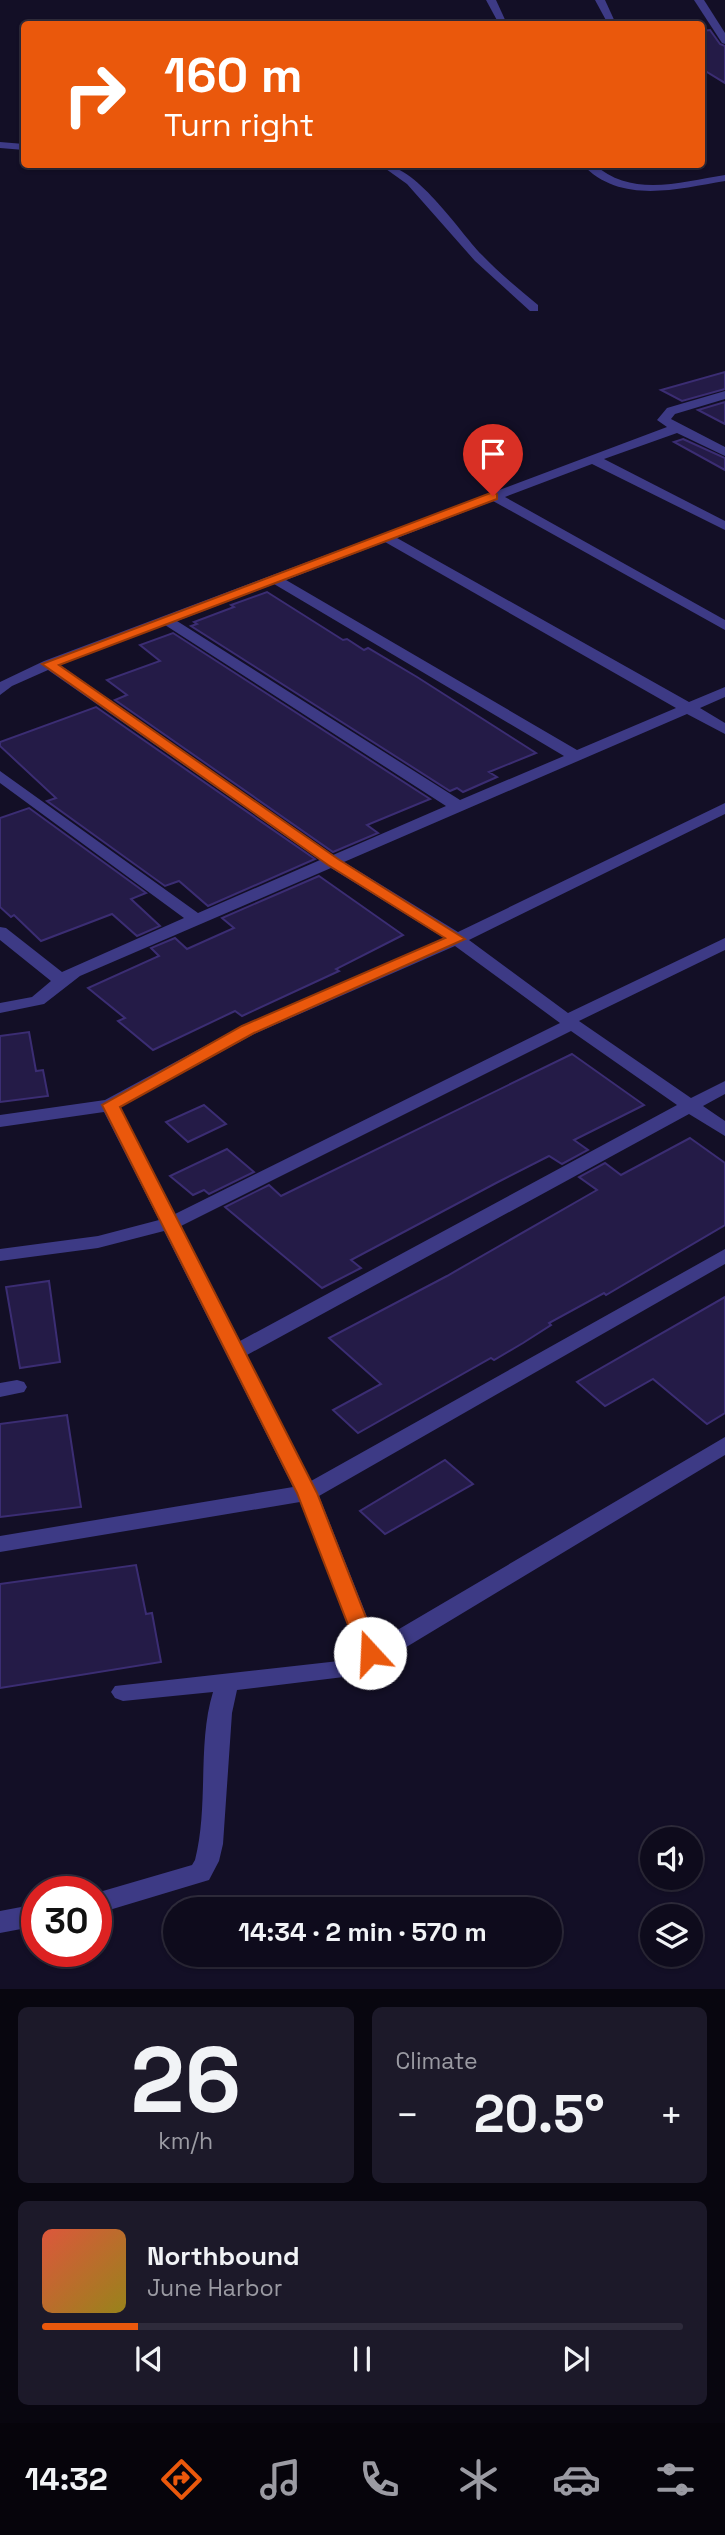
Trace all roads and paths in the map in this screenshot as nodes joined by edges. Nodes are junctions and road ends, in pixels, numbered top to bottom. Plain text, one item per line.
1 (491, 0) edge
2 (600, 0) edge
3 (699, 0) edge
4 (502, 21) edge
5 (610, 21) edge
6 (725, 41) edge
7 (0, 145) edge
8 (21, 148) edge
9 (390, 168) edge
10 (591, 168) edge
11 (725, 178) edge
12 (534, 308) dead end
13 (725, 395) edge
14 (675, 429) junction
15 (725, 452) edge
16 (593, 459) junction
17 (493, 496) junction
18 (725, 526) edge
19 (386, 537) junction
20 (275, 579) junction
21 (166, 620) junction
22 (725, 626) edge
23 (49, 664) junction
24 (0, 691) edge
25 (725, 692) edge
26 (687, 709) junction
27 (725, 729) edge
28 (577, 757) junction
29 (0, 776) edge
30 (459, 807) junction
31 (725, 808) edge
32 (333, 862) junction
33 (197, 920) junction
34 (0, 932) edge
35 (457, 939) junction
36 (725, 943) edge
37 (60, 979) junction
38 (0, 1009) edge
39 (569, 1022) junction
40 (725, 1087) edge
41 (110, 1105) junction
42 (691, 1106) junction
43 (0, 1121) edge
44 (725, 1130) edge
45 (172, 1223) junction
46 (0, 1255) edge
47 (725, 1255) edge
48 (234, 1353) junction
49 (725, 1446) edge
50 (307, 1493) junction
51 (0, 1544) edge
52 (368, 1658) junction
53 (228, 1682) junction
54 (123, 1692) dead end
55 (112, 1898) edge
56 (21, 1918) edge
57 (0, 1922) edge

1 - 4 street
2 - 5 street
3 - 6 street
7 - 8 street
9 - 12 street
10 - 11 street
13 - 14 street
14 - 15 street
14 - 16 street
16 - 17 street
16 - 18 street
17 - 19 street
17 - 22 street
19 - 20 street
19 - 26 street
20 - 21 street
20 - 28 street
21 - 23 street
21 - 30 street
23 - 24 street
23 - 32 street
25 - 26 street
26 - 27 street
26 - 28 street
28 - 30 street
29 - 33 street
30 - 32 street
31 - 35 street
32 - 33 street
32 - 35 street
33 - 37 street
34 - 37 street
35 - 39 street
35 - 41 street
36 - 39 street
37 - 38 street
39 - 42 street
39 - 45 street
40 - 42 street
41 - 43 street
41 - 45 street
42 - 44 street
42 - 48 street
45 - 46 street
45 - 48 street
47 - 50 street
48 - 50 street
49 - 52 street
50 - 51 street
50 - 52 street
52 - 53 street
53 - 54 street
53 - 55 street
56 - 57 street

